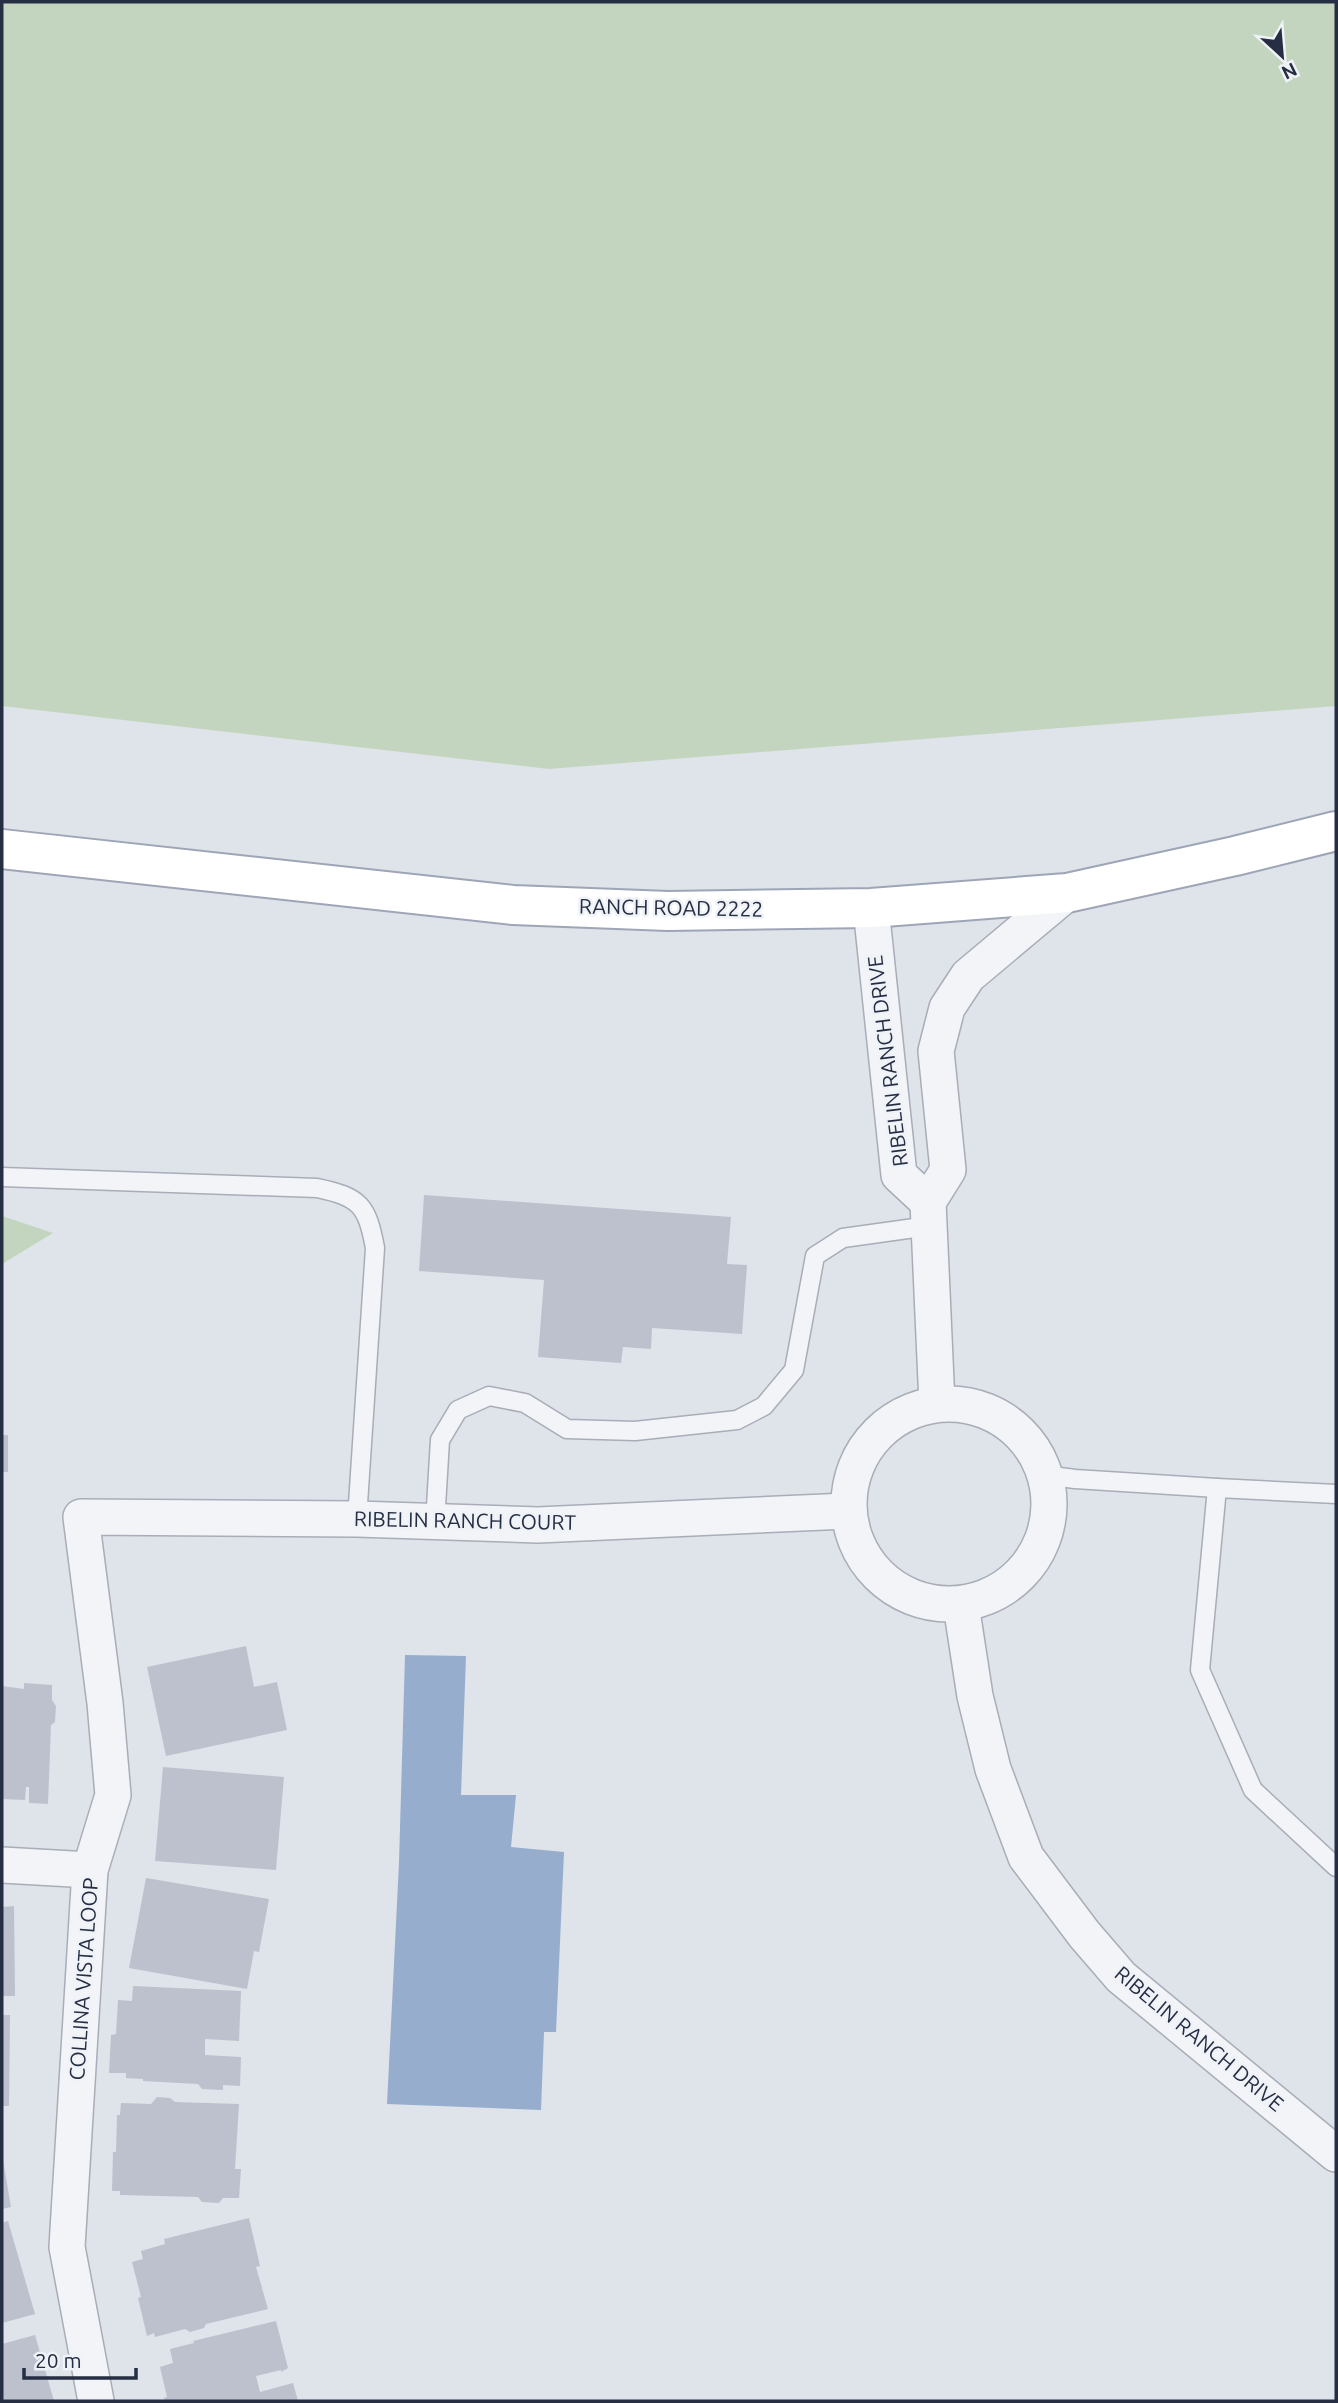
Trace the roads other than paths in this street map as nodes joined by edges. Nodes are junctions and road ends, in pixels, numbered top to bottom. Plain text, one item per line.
1 (1336, 831) edge
2 (2, 849) edge
3 (1068, 893) junction
4 (871, 908) junction
5 (2, 1177) edge
6 (929, 1214) junction
7 (937, 1404) junction
8 (1044, 1475) junction
9 (1217, 1488) junction
10 (1336, 1494) edge
11 (847, 1511) junction
12 (82, 1517) joint
13 (357, 1519) junction
14 (435, 1523) junction
15 (961, 1605) junction
16 (2, 1865) edge
17 (1336, 1867) edge
18 (90, 1870) junction
19 (1336, 2154) edge
20 (96, 2401) edge

1 - 3 main road, RANCH ROAD 2222
2 - 4 main road, RANCH ROAD 2222
3 - 4 main road, RANCH ROAD 2222
3 - 6 street
4 - 6 street, RIBELIN RANCH DRIVE
5 - 13 lane
6 - 7 street
6 - 14 lane
7 - 8 street
7 - 11 street
8 - 9 lane
8 - 15 street
9 - 10 lane
9 - 17 lane
11 - 14 street, RIBELIN RANCH COURT
11 - 15 street
12 - 13 street, RIBELIN RANCH COURT
12 - 18 street, COLLINA VISTA LOOP
13 - 14 street, RIBELIN RANCH COURT
15 - 19 street, RIBELIN RANCH DRIVE
16 - 18 street
18 - 20 street, COLLINA VISTA LOOP

